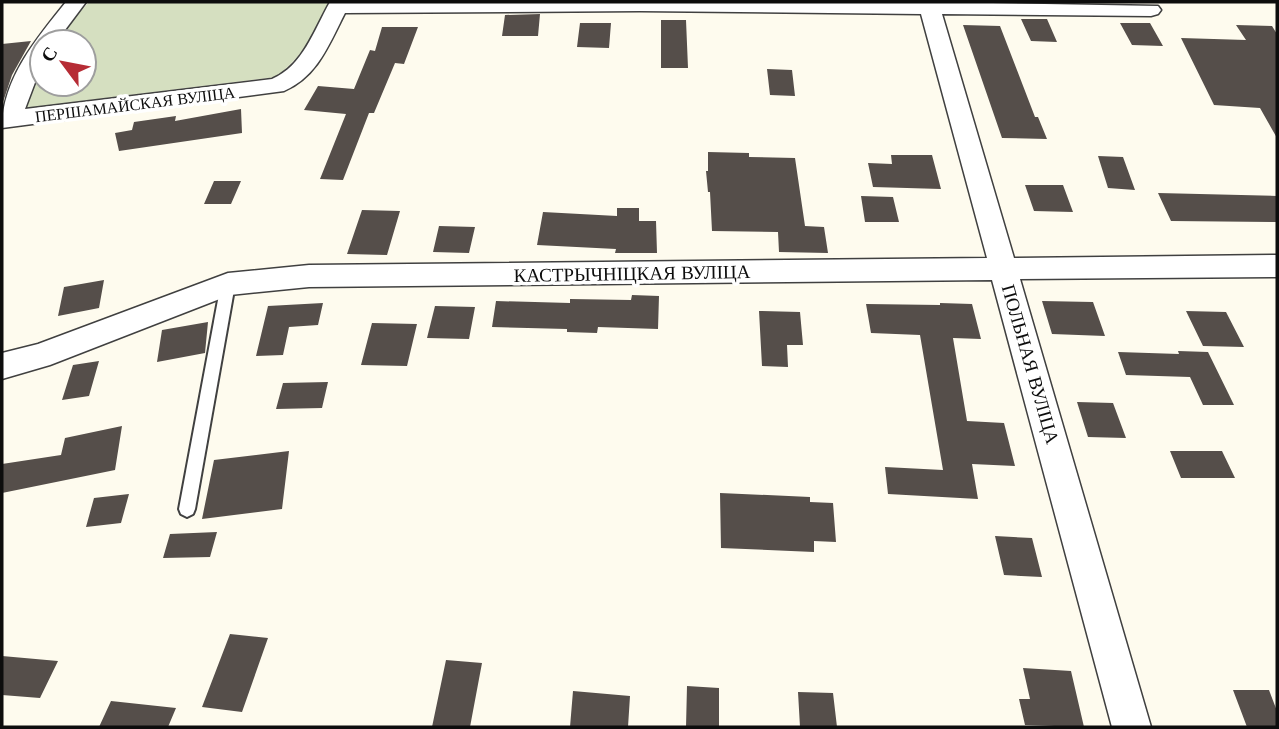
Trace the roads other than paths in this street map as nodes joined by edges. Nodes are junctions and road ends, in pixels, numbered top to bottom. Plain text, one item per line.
1 (76, 2) edge
2 (339, 5) edge
3 (929, 5) edge
4 (1151, 10) dead end
5 (56, 28) edge
6 (28, 71) edge
7 (6, 119) edge
8 (1277, 266) edge
9 (1005, 269) junction
10 (228, 284) junction
11 (2, 366) edge
12 (187, 509) dead end
13 (1132, 727) edge

1 - 5 street
2 - 3 street, ПЕРШАМАЙСКАЯ ВУЛІЦА
2 - 7 street, ПЕРШАМАЙСКАЯ ВУЛІЦА
3 - 4 street, ПЕРШАМАЙСКАЯ ВУЛІЦА
3 - 9 street, ПОЛЬНАЯ ВУЛІЦА
6 - 7 street
8 - 9 street, КАСТРЫЧНІЦКАЯ ВУЛІЦА
9 - 10 street, КАСТРЫЧНІЦКАЯ ВУЛІЦА
9 - 13 street, ПОЛЬНАЯ ВУЛІЦА
10 - 11 street, КАСТРЫЧНІЦКАЯ ВУЛІЦА
10 - 12 lane

